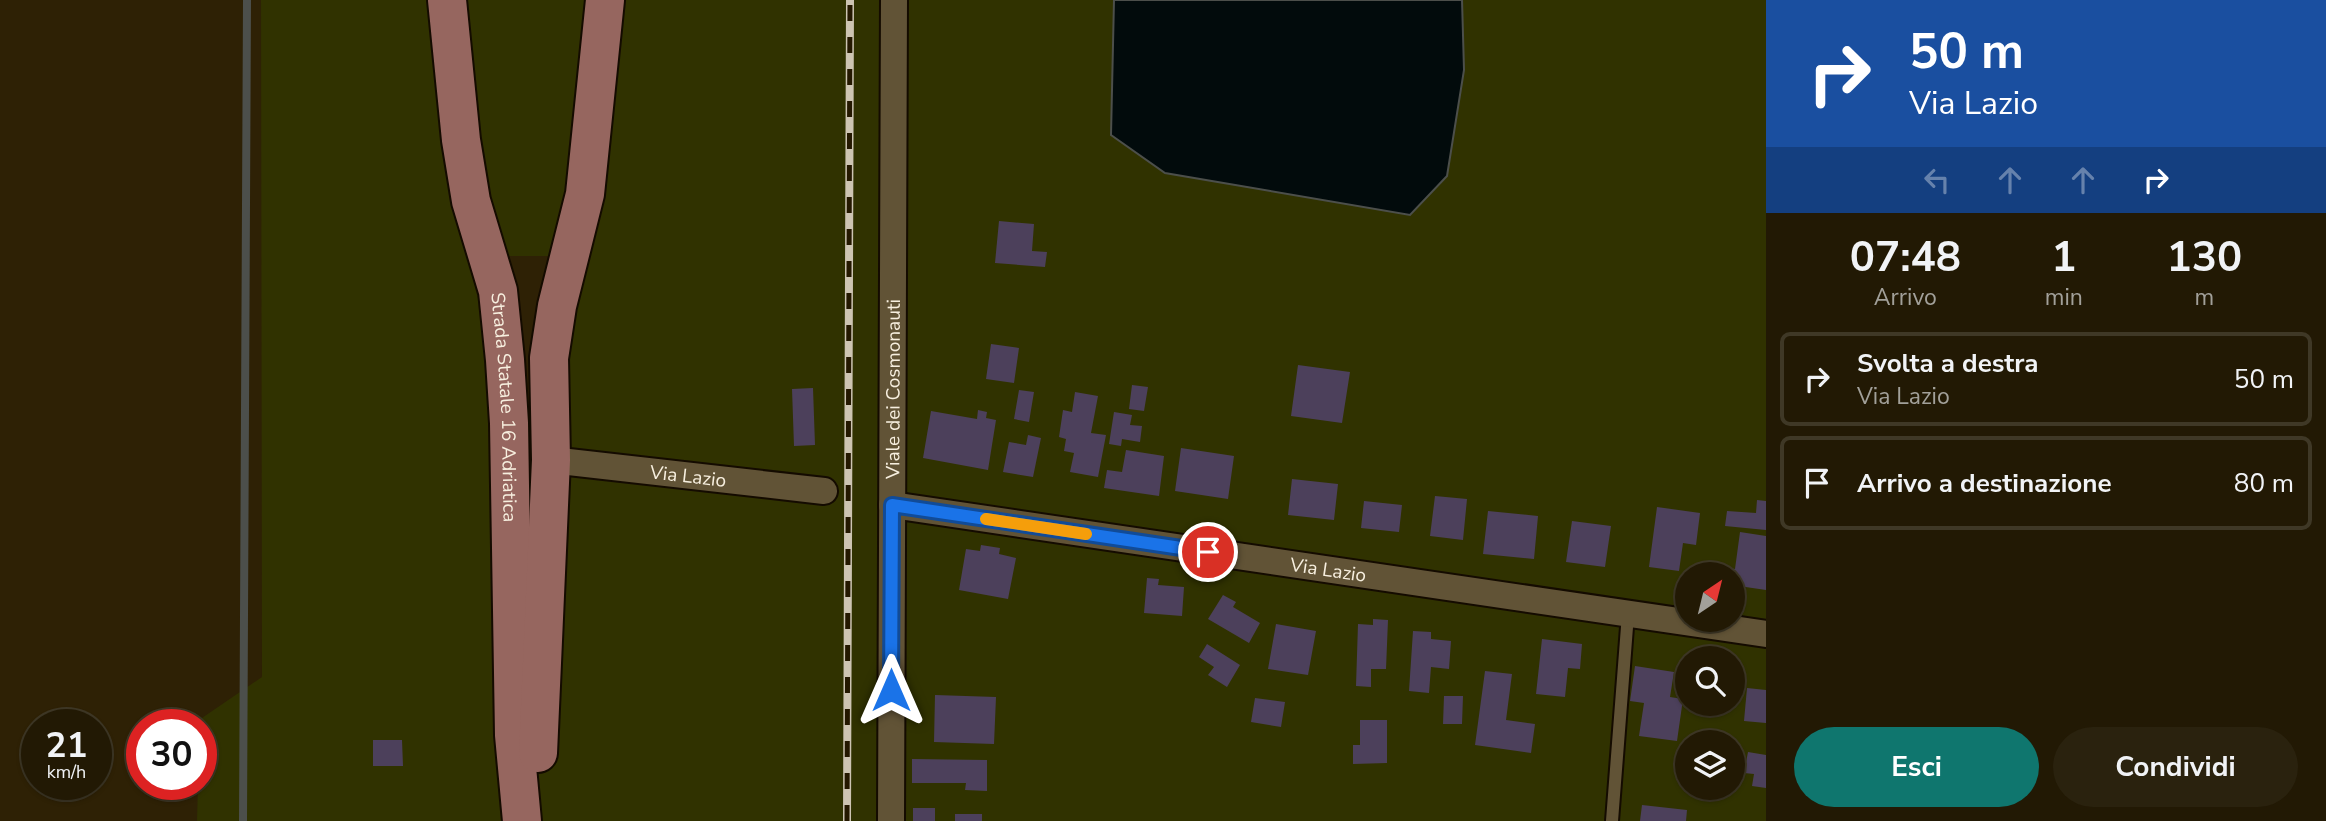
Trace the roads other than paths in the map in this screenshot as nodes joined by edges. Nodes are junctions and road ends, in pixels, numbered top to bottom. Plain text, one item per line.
1 (447, 0) edge
2 (605, 0) edge
3 (894, 0) edge
4 (551, 460) junction
5 (824, 491) dead end
6 (892, 505) junction
7 (1629, 614) junction
8 (1766, 634) edge
9 (522, 821) edge
10 (534, 821) edge
11 (891, 821) edge
12 (1612, 821) edge

1 - 9 main road, Strada Statale 16 Adriatica
2 - 4 main road, Strada Statale 16 Adriatica
3 - 6 street, Viale dei Cosmonauti
4 - 5 street, Via Lazio
4 - 10 main road, Strada Statale 16 Adriatica
6 - 7 street, Via Lazio
6 - 11 street, Viale dei Cosmonauti
7 - 8 street, Via Lazio
7 - 12 lane

